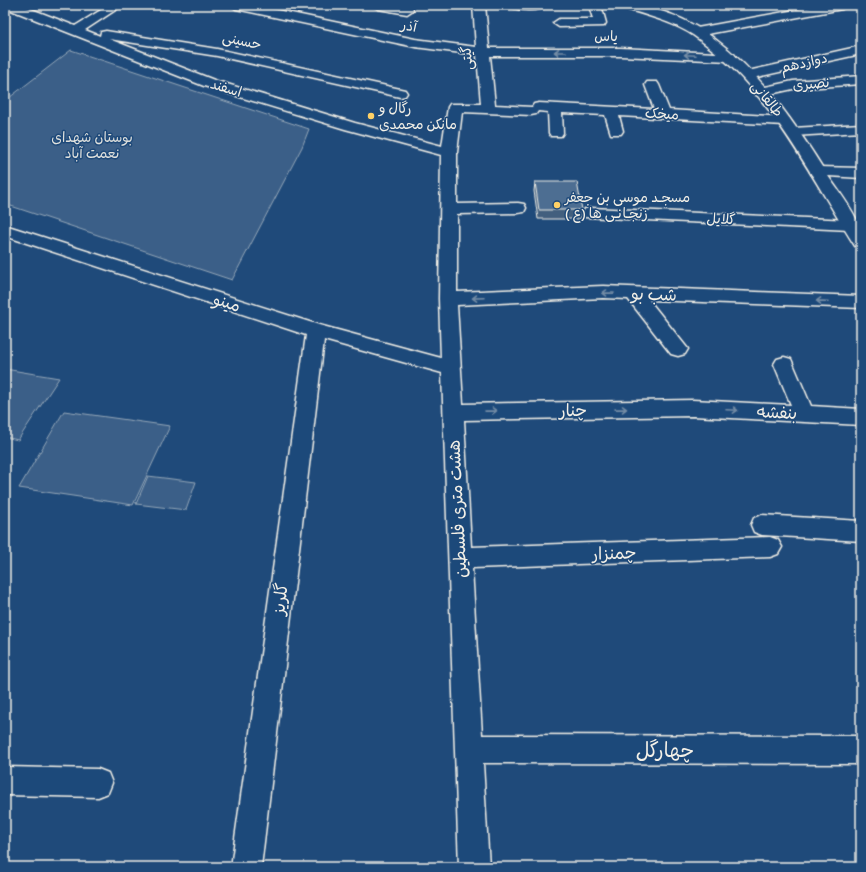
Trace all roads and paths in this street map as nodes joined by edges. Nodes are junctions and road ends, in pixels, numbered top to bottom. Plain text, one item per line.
1 (10, 5) edge
2 (117, 5) edge
3 (236, 5) edge
4 (378, 5) edge
5 (479, 5) edge
6 (515, 5) edge
7 (595, 5) edge
8 (627, 5) edge
9 (842, 5) edge
10 (540, 6) edge
11 (406, 7) edge
12 (559, 23) dead end
13 (76, 31) junction
14 (697, 32) junction
15 (861, 50) edge
16 (483, 52) junction
17 (729, 57) junction
18 (748, 75) junction
19 (861, 80) edge
20 (652, 85) dead end
21 (761, 92) junction
22 (400, 93) dead end
23 (454, 106) joint
24 (488, 108) junction
25 (555, 108) junction
26 (611, 112) junction
27 (663, 114) junction
28 (789, 126) junction
29 (861, 128) edge
30 (616, 131) dead end
31 (556, 133) dead end
32 (449, 152) junction
33 (818, 172) junction
34 (861, 173) edge
35 (518, 208) dead end
36 (448, 209) junction
37 (591, 213) dead end
38 (850, 225) junction
39 (5, 230) edge
40 (861, 242) edge
41 (633, 293) junction
42 (448, 299) junction
43 (861, 302) edge
44 (316, 331) junction
45 (678, 349) dead end
46 (784, 364) dead end
47 (450, 368) junction
48 (693, 408) joint
49 (452, 412) junction
50 (804, 413) junction
51 (861, 417) edge
52 (762, 524) dead end
53 (861, 531) edge
54 (770, 547) dead end
55 (459, 558) junction
56 (468, 750) junction
57 (861, 750) edge
58 (5, 781) edge
59 (98, 782) dead end
60 (246, 867) edge
61 (258, 867) edge
62 (474, 867) edge

1 - 13 street, اسفند
2 - 13 street
3 - 16 street, آذر
4 - 11 street
5 - 16 street, گیتی
6 - 10 street
7 - 12 street
8 - 14 street, طالقانی
9 - 14 street
13 - 22 street, حسینی
13 - 32 street, اسفند
14 - 17 street, طالقانی
15 - 18 street, دوازدهم
17 -> 16 street, یاس
16 - 24 street, گیتی
17 - 18 street, طالقانی
18 - 21 street, طالقانی
19 - 21 street, نصیری
20 - 27 street
21 - 28 street, طالقانی
23 - 24 street, میخک
23 - 32 street, هشت متری فلسطین
24 - 25 street, میخک
25 - 26 street, میخک
25 - 31 street
26 - 27 street, میخک
26 - 30 street
27 - 28 street, میخک
28 - 29 street, میخک
28 - 33 street, طالقانی
32 - 36 street, هشت متری فلسطین
33 - 34 street
33 - 38 street, طالقانی
35 - 36 street
36 - 42 street, هشت متری فلسطین
37 - 38 street, گلایل
38 - 40 street, طالقانی
39 - 44 street, مینو
41 -> 42 street, شب بو
43 -> 41 street, شب بو
41 - 45 street
42 - 47 street, هشت متری فلسطین
44 - 47 street, مینو
44 - 60 street, گلریز
46 - 50 street
47 - 49 street, هشت متری فلسطین
49 -> 48 street, چنار
48 -> 50 street, بنفشه
49 - 55 street, هشت متری فلسطین
50 - 51 street, بنفشه
52 - 53 street
54 - 55 street, چمنزار
55 - 56 street, هشت متری فلسطین
56 - 57 street, چهارگل
56 - 62 street, هشت متری فلسطین
58 - 59 street
60 - 61 street

